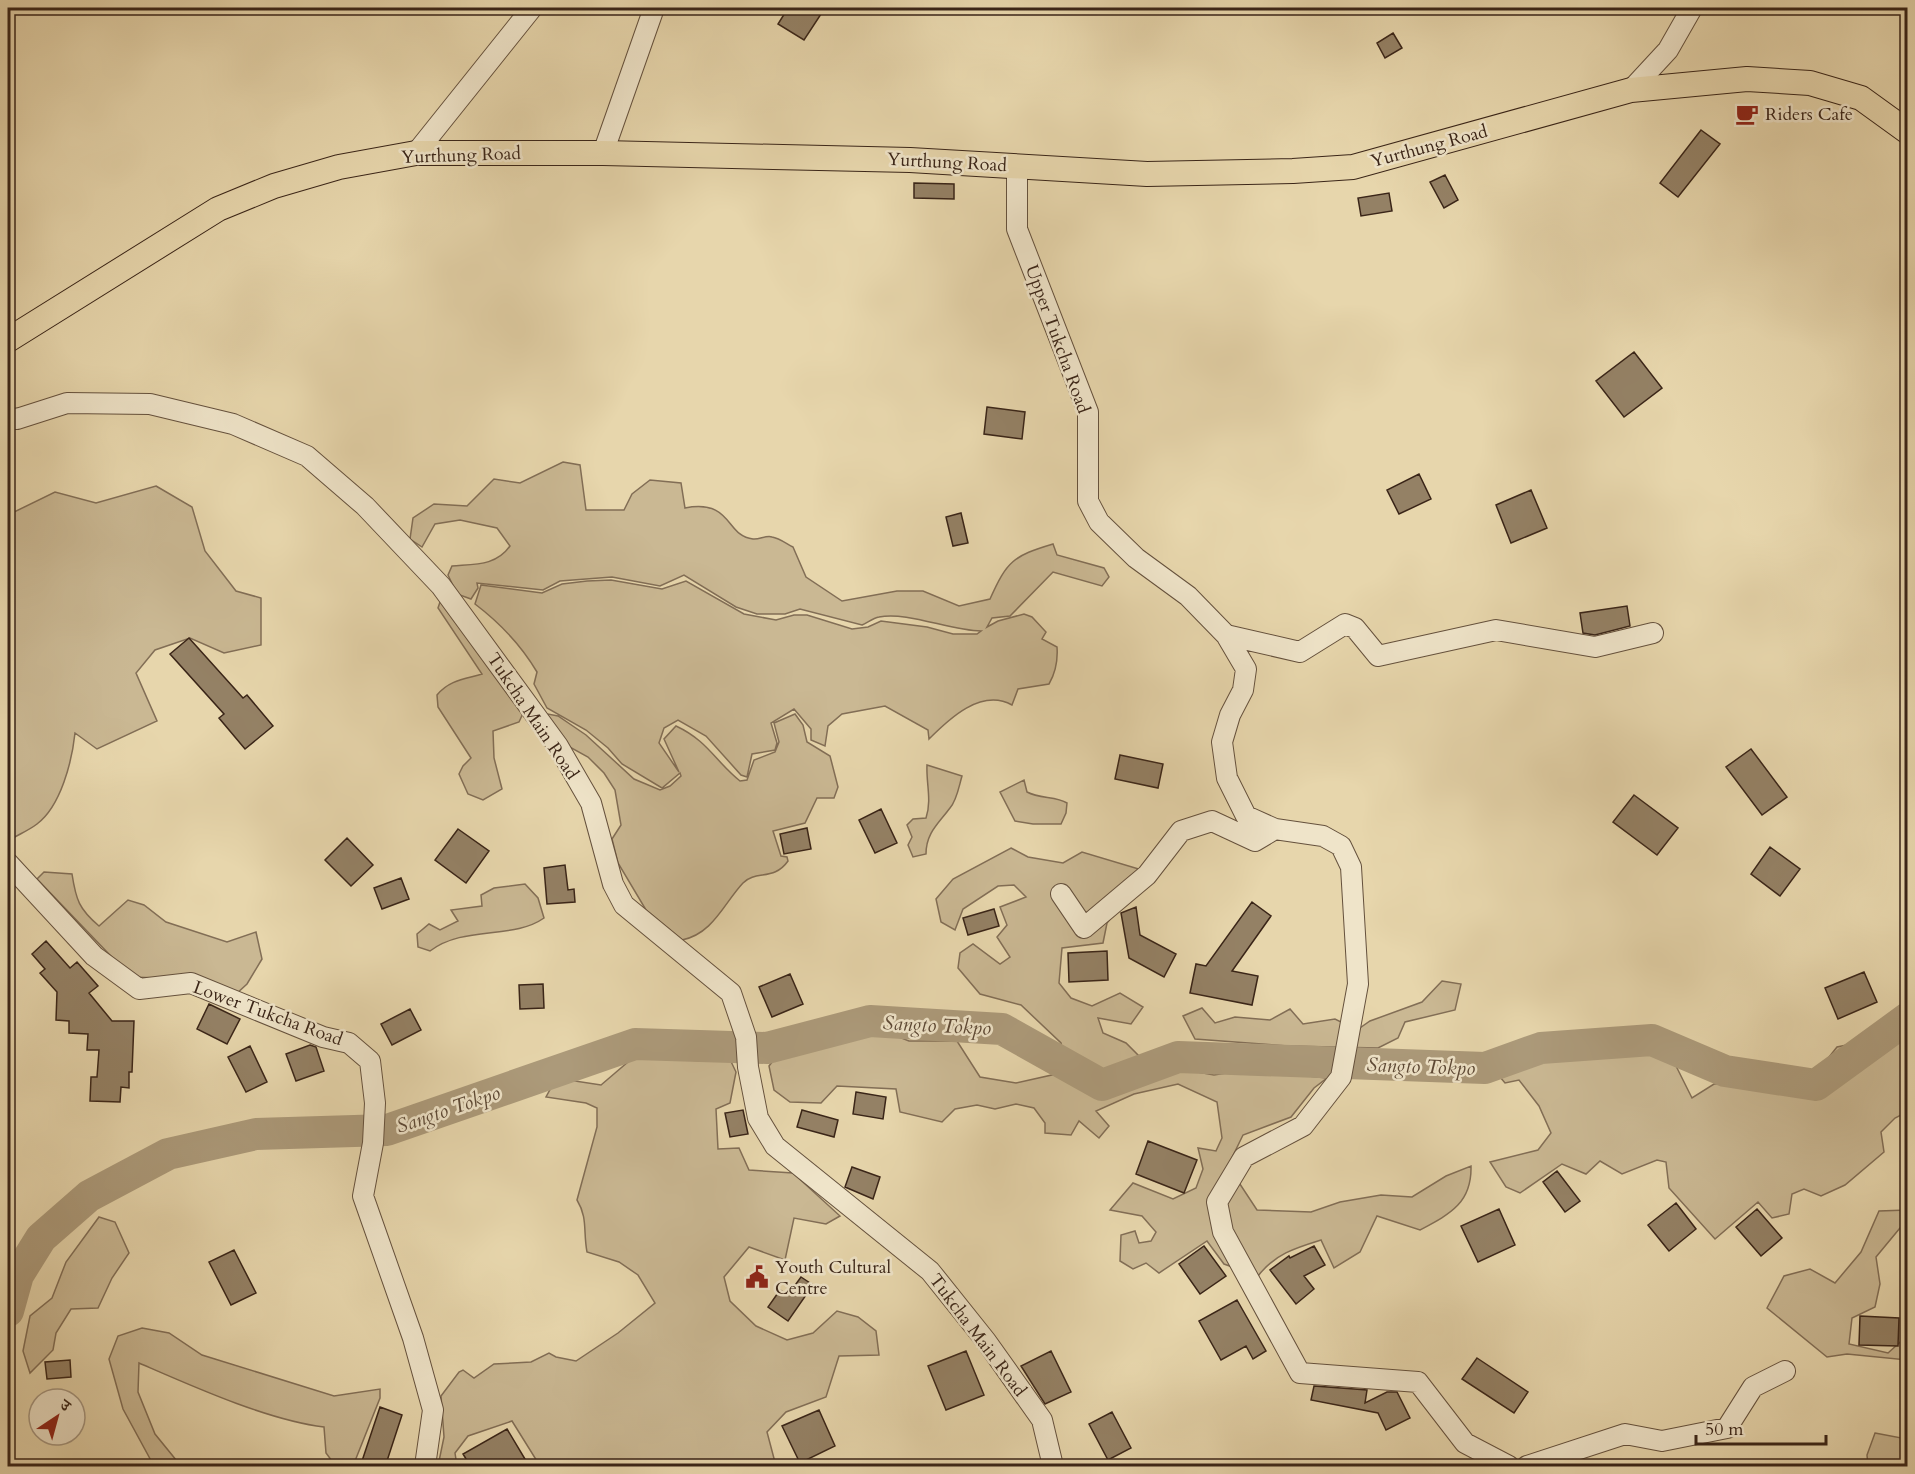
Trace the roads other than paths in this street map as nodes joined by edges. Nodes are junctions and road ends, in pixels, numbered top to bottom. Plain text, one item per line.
1 (532, 8) edge
2 (654, 8) edge
3 (1692, 8) edge
4 (1631, 90) junction
5 (1908, 132) edge
6 (416, 153) junction
7 (603, 153) junction
8 (1017, 166) junction
9 (8, 340) edge
10 (8, 418) edge
11 (1653, 633) dead end
12 (1226, 635) junction
13 (1275, 829) junction
14 (8, 863) edge
15 (1061, 894) dead end
16 (1785, 1371) dead end
17 (425, 1467) edge
18 (1053, 1467) edge
19 (1509, 1467) edge
20 (1527, 1467) edge

1 - 6 street
2 - 7 street
3 - 4 street
4 - 5 main road, Yurthung Road
4 - 8 main road, Yurthung Road
6 - 7 main road, Yurthung Road
6 - 9 main road, Yurthung Road
7 - 8 main road, Yurthung Road
8 - 12 street, Upper Tukcha Road
10 - 18 street, Tukcha Main Road
11 - 12 street
12 - 13 street, Upper Tukcha Road
13 - 15 street
13 - 19 street, Upper Tukcha Road
14 - 17 street, Lower Tukcha Road
16 - 20 street

